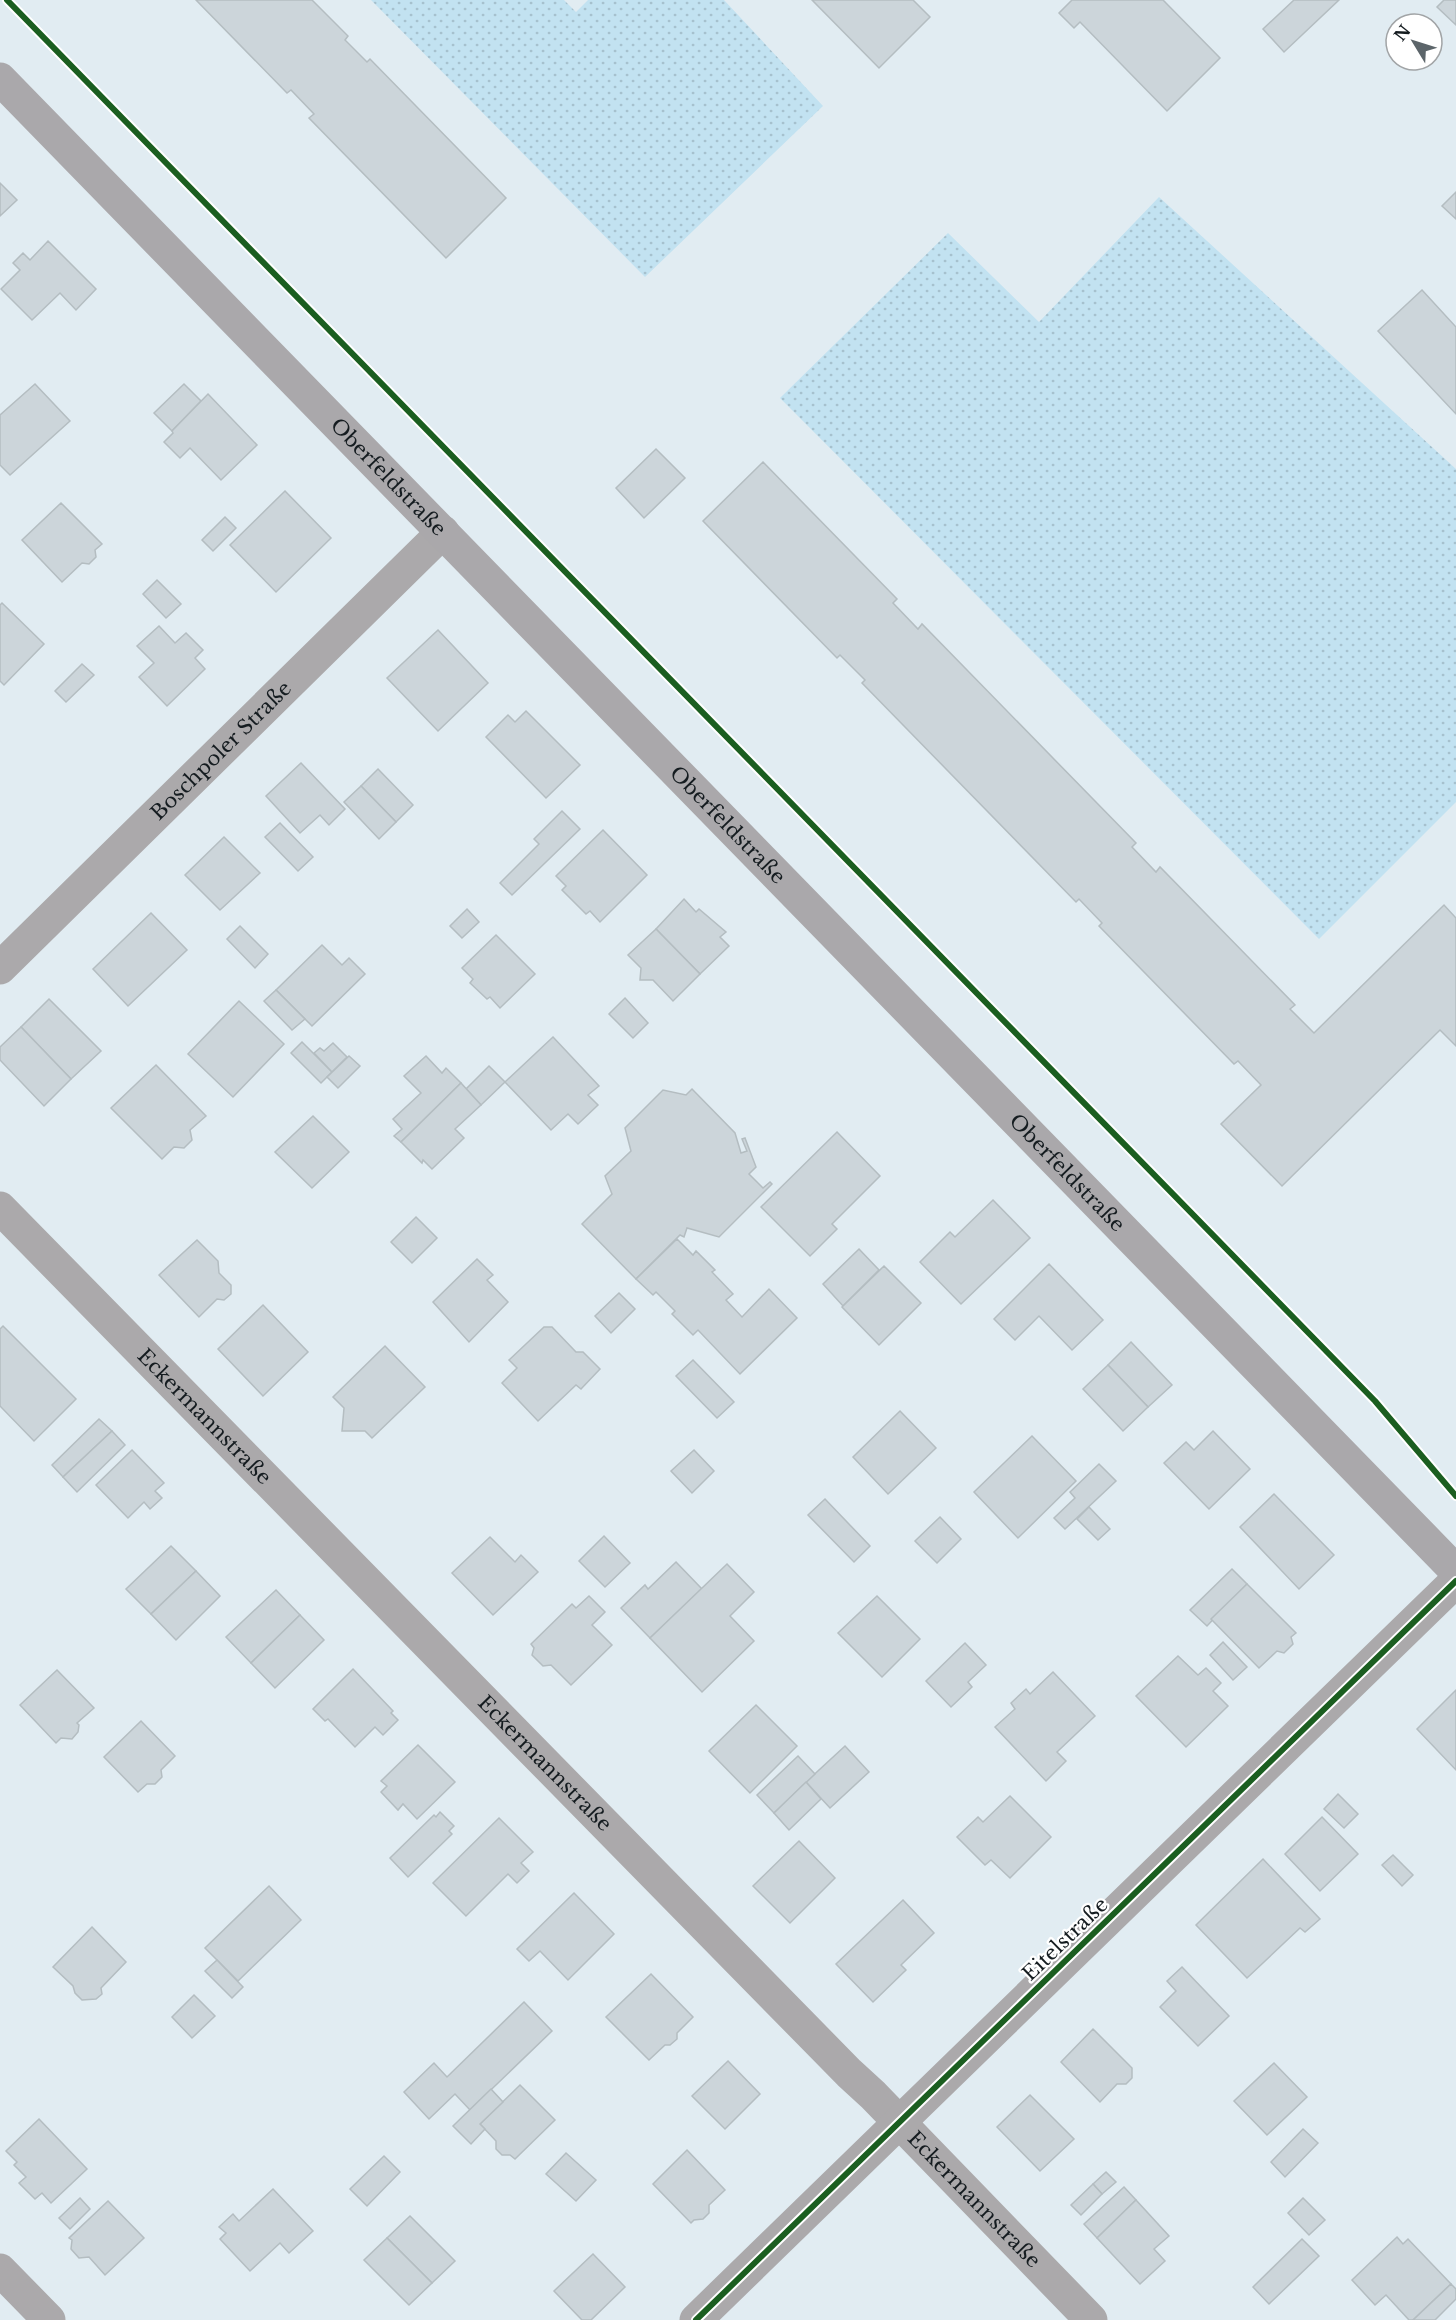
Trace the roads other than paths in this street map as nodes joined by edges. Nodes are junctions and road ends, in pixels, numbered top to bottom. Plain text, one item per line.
1 (0, 79) edge
2 (443, 532) junction
3 (0, 968) edge
4 (7, 1229) edge
5 (1454, 1566) edge
6 (900, 2122) junction
7 (0, 2270) edge
8 (49, 2320) edge
9 (696, 2320) edge
10 (1091, 2320) edge

1 - 2 street, Oberfeldstraße
2 - 3 street, Boschpoler Straße
2 - 5 street, Oberfeldstraße
4 - 6 street, Eckermannstraße
5 - 6 street, Eitelstraße
6 - 9 street, Eitelstraße
6 - 10 street, Eckermannstraße
7 - 8 street

